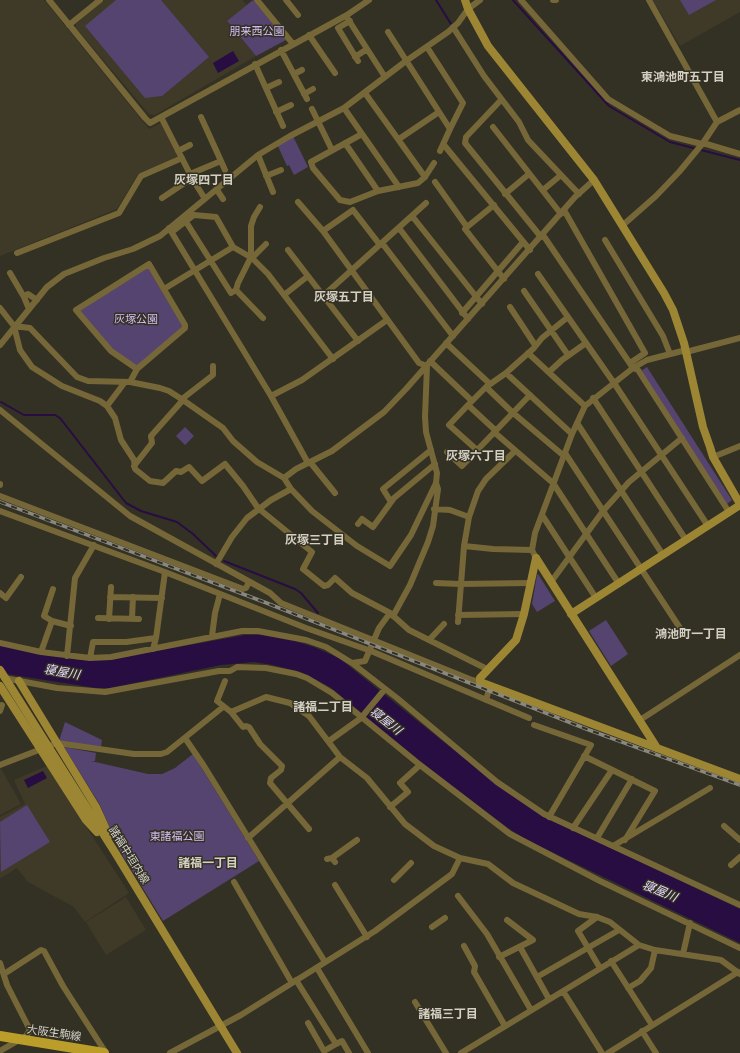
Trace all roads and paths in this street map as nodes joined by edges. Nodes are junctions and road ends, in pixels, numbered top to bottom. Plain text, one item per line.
1 (49, 0) edge
2 (100, 0) edge
3 (257, 0) edge
4 (286, 0) edge
5 (369, 0) edge
6 (465, 0) edge
7 (480, 0) edge
8 (521, 0) edge
9 (649, 0) edge
10 (468, 9) junction
11 (298, 15) dead end
12 (348, 18) junction
13 (69, 25) junction
14 (453, 27) junction
15 (388, 32) dead end
16 (309, 35) junction
17 (293, 44) junction
18 (427, 47) junction
19 (367, 49) junction
20 (281, 50) junction
21 (406, 61) junction
22 (255, 64) junction
23 (302, 70) dead end
24 (336, 73) dead end
25 (294, 74) junction
26 (385, 77) junction
27 (279, 82) dead end
28 (266, 88) junction
29 (313, 89) dead end
30 (366, 93) junction
31 (501, 100) junction
32 (291, 105) dead end
33 (344, 108) junction
34 (312, 109) dead end
35 (740, 110) edge
36 (276, 112) junction
37 (439, 112) junction
38 (162, 117) junction
39 (201, 117) dead end
40 (318, 122) junction
41 (717, 122) junction
42 (283, 126) dead end
43 (493, 127) dead end
44 (450, 129) junction
45 (362, 134) junction
46 (399, 139) junction
47 (345, 143) junction
48 (702, 144) junction
49 (190, 145) dead end
50 (444, 145) junction
51 (332, 150) junction
52 (178, 151) junction
53 (440, 151) dead end
54 (258, 154) junction
55 (740, 154) edge
56 (182, 158) junction
57 (221, 160) junction
58 (434, 162) dead end
59 (224, 170) dead end
60 (281, 170) dead end
61 (529, 174) junction
62 (561, 175) junction
63 (191, 176) junction
64 (266, 176) junction
65 (424, 177) junction
66 (594, 180) junction
67 (434, 182) dead end
68 (399, 187) junction
69 (217, 190) junction
70 (543, 190) junction
71 (378, 191) junction
72 (273, 192) dead end
73 (505, 194) junction
74 (578, 194) junction
75 (162, 198) dead end
76 (205, 199) junction
77 (223, 199) dead end
78 (298, 202) dead end
79 (426, 203) dead end
80 (494, 206) junction
81 (260, 207) dead end
82 (562, 212) junction
83 (412, 216) junction
84 (185, 218) junction
85 (623, 225) junction
86 (467, 227) junction
87 (399, 228) junction
88 (171, 230) junction
89 (323, 231) junction
90 (542, 236) junction
91 (605, 240) dead end
92 (523, 242) junction
93 (266, 244) dead end
94 (381, 244) junction
95 (233, 247) junction
96 (288, 250) dead end
97 (530, 250) junction
98 (17, 253) dead end
99 (252, 258) junction
100 (209, 261) junction
101 (195, 269) junction
102 (351, 271) junction
103 (498, 271) junction
104 (10, 273) dead end
105 (538, 274) dead end
106 (308, 276) junction
107 (504, 279) junction
108 (164, 289) junction
109 (236, 290) junction
110 (524, 291) dead end
111 (284, 295) junction
112 (323, 296) junction
113 (24, 297) junction
114 (476, 297) junction
115 (37, 300) junction
116 (482, 304) junction
117 (510, 307) dead end
118 (0, 308) edge
119 (29, 309) junction
120 (462, 313) junction
121 (568, 317) junction
122 (263, 318) dead end
123 (468, 319) junction
124 (387, 320) junction
125 (14, 326) junction
126 (551, 330) junction
127 (453, 336) junction
128 (740, 338) edge
129 (358, 341) junction
130 (586, 342) junction
131 (446, 343) junction
132 (0, 345) edge
133 (536, 345) junction
134 (686, 351) junction
135 (528, 353) junction
136 (670, 354) junction
137 (568, 355) junction
138 (333, 359) junction
139 (428, 364) junction
140 (632, 365) junction
141 (213, 366) dead end
142 (137, 369) junction
143 (548, 372) junction
144 (506, 373) junction
145 (127, 382) junction
146 (614, 383) junction
147 (488, 386) junction
148 (530, 395) junction
149 (271, 396) junction
150 (593, 398) junction
151 (182, 399) junction
152 (470, 403) junction
153 (106, 406) junction
154 (585, 406) junction
155 (0, 410) edge
156 (512, 412) junction
157 (577, 423) junction
158 (495, 431) junction
159 (572, 434) junction
160 (682, 438) junction
161 (740, 446) edge
162 (431, 450) junction
163 (477, 450) junction
164 (515, 451) junction
165 (447, 452) dead end
166 (564, 454) junction
167 (662, 455) junction
168 (713, 457) junction
169 (309, 463) junction
170 (435, 464) junction
171 (134, 466) junction
172 (641, 472) junction
173 (284, 478) junction
174 (436, 482) junction
175 (553, 483) junction
176 (291, 489) junction
177 (622, 490) junction
178 (335, 493) dead end
179 (0, 496) edge
180 (391, 502) junction
181 (740, 504) edge
182 (258, 508) junction
183 (434, 509) junction
184 (603, 510) junction
185 (0, 511) edge
186 (729, 512) junction
187 (542, 515) junction
188 (469, 516) junction
189 (358, 524) dead end
190 (708, 526) junction
191 (587, 533) junction
192 (686, 540) junction
193 (94, 545) junction
194 (464, 546) junction
195 (532, 550) junction
196 (663, 555) junction
197 (570, 557) junction
198 (536, 558) junction
199 (378, 560) junction
200 (216, 564) junction
201 (374, 566) dead end
202 (641, 569) junction
203 (165, 572) junction
204 (21, 577) dead end
205 (249, 582) junction
206 (436, 582) dead end
207 (551, 582) junction
208 (530, 583) junction
209 (460, 584) junction
210 (619, 584) junction
211 (112, 587) dead end
212 (54, 590) dead end
213 (220, 594) junction
214 (2, 595) edge
215 (110, 597) junction
216 (133, 597) junction
217 (162, 598) junction
218 (596, 598) junction
219 (0, 602) edge
220 (524, 614) junction
221 (571, 614) junction
222 (392, 615) junction
223 (458, 615) junction
224 (98, 618) dead end
225 (132, 618) junction
226 (109, 619) junction
227 (139, 619) dead end
228 (52, 621) junction
229 (458, 622) dead end
230 (444, 624) dead end
231 (71, 626) junction
232 (306, 628) junction
233 (680, 628) dead end
234 (212, 636) junction
235 (156, 638) junction
236 (302, 639) junction
237 (430, 639) junction
238 (374, 640) junction
239 (0, 643) edge
240 (153, 649) junction
241 (371, 651) junction
242 (41, 652) junction
243 (740, 655) edge
244 (67, 656) junction
245 (90, 658) junction
246 (352, 663) junction
247 (0, 670) edge
248 (487, 670) junction
249 (0, 678) edge
250 (225, 681) dead end
251 (19, 682) junction
252 (480, 682) junction
253 (0, 686) edge
254 (490, 686) junction
255 (385, 689) junction
256 (486, 700) junction
257 (223, 707) junction
258 (231, 712) junction
259 (362, 717) junction
260 (529, 718) dead end
261 (640, 720) junction
262 (534, 725) dead end
263 (185, 738) junction
264 (329, 742) junction
265 (57, 743) junction
266 (657, 748) junction
267 (42, 749) junction
268 (584, 756) junction
269 (340, 757) junction
270 (0, 765) edge
271 (420, 765) junction
272 (612, 770) junction
273 (632, 779) junction
274 (740, 779) edge
275 (710, 788) dead end
276 (287, 802) junction
277 (390, 807) junction
278 (549, 817) junction
279 (724, 826) dead end
280 (573, 828) junction
281 (309, 829) dead end
282 (248, 838) junction
283 (597, 838) junction
284 (357, 840) dead end
285 (626, 840) junction
286 (740, 840) edge
287 (614, 846) junction
288 (116, 854) junction
289 (740, 857) edge
290 (460, 858) junction
291 (331, 860) dead end
292 (411, 864) dead end
293 (731, 865) dead end
294 (394, 880) dead end
295 (234, 882) dead end
296 (335, 884) dead end
297 (458, 896) dead end
298 (739, 904) edge
299 (597, 917) junction
300 (445, 918) dead end
301 (507, 920) dead end
302 (690, 923) junction
303 (432, 928) dead end
304 (619, 930) junction
305 (367, 936) junction
306 (639, 945) junction
307 (464, 946) dead end
308 (520, 946) junction
309 (740, 948) edge
310 (588, 949) junction
311 (655, 950) junction
312 (683, 954) junction
313 (499, 957) junction
314 (611, 961) junction
315 (325, 962) junction
316 (0, 963) edge
317 (317, 968) junction
318 (600, 968) junction
319 (739, 973) edge
320 (4, 974) junction
321 (537, 977) junction
322 (294, 982) junction
323 (628, 988) junction
324 (563, 991) junction
325 (549, 999) junction
326 (415, 1002) dead end
327 (531, 1010) junction
328 (308, 1023) dead end
329 (221, 1025) junction
330 (652, 1025) junction
331 (505, 1026) junction
332 (642, 1031) junction
333 (0, 1036) edge
334 (16, 1040) junction
335 (336, 1044) junction
336 (0, 1051) edge
337 (323, 1052) edge
338 (105, 1053) edge
339 (170, 1053) edge
340 (237, 1053) edge
341 (349, 1053) edge
342 (368, 1053) edge
343 (446, 1053) edge
344 (461, 1053) edge
345 (602, 1053) edge
346 (608, 1053) edge
347 (656, 1053) edge

1 - 13 street
2 - 13 street
3 - 17 street
4 - 11 street
5 - 12 street
6 - 10 street
7 - 10 street
8 - 48 street
9 - 41 street
10 - 14 street
10 - 66 street
12 - 16 street
12 - 19 street
12 - 19 street
13 - 38 street
14 - 18 street
14 - 31 street
15 - 21 street
16 - 17 street
16 - 24 street
17 - 20 street
18 - 21 street
18 - 44 street
19 - 26 street
20 - 22 street
20 - 25 street
21 - 26 street
21 - 37 street
22 - 28 street
22 - 38 street
23 - 25 street
25 - 29 street
26 - 30 street
27 - 28 street
28 - 36 street
30 - 33 street
30 - 46 street
31 - 62 street
31 - 73 street
32 - 36 street
33 - 40 street
33 - 45 street
34 - 40 street
35 - 41 street
36 - 42 street
37 - 44 street
37 - 46 street
38 - 52 street
39 - 57 street
40 - 51 street
40 - 54 street
41 - 48 street
43 - 61 street
44 - 50 street
45 - 47 street
45 - 68 street
46 - 65 street
47 - 51 street
47 - 71 street
48 - 55 street
48 - 85 street
49 - 52 street
50 - 53 street
50 - 80 street
51 - 71 street
52 - 56 street
54 - 64 street
54 - 69 street
56 - 63 street
56 - 98 street
57 - 59 street
57 - 63 street
58 - 65 street
60 - 64 street
61 - 70 street
61 - 73 street
62 - 70 street
62 - 74 street
63 - 75 street
63 - 76 street
64 - 72 street
65 - 68 street
66 - 74 street
66 - 85 street
67 - 86 street
68 - 71 street
69 - 76 street
69 - 77 street
70 - 82 street
73 - 90 street
74 - 82 street
76 - 84 street
78 - 89 street
79 - 83 street
80 - 86 street
80 - 92 street
81 - 99 street
82 - 90 street
82 - 140 street
83 - 87 street
83 - 114 street
84 - 88 street
84 - 95 street
84 - 100 street
85 - 134 street
86 - 103 street
87 - 94 street
87 - 120 street
88 - 101 street
88 - 115 street
89 - 94 street
89 - 102 street
90 - 97 street
90 - 140 street
91 - 136 street
92 - 97 street
92 - 103 street
93 - 99 street
94 - 102 street
94 - 127 street
95 - 99 street
95 - 100 street
96 - 106 street
97 - 107 street
99 - 109 street
99 - 111 street
100 - 101 street
100 - 109 street
101 - 108 street
101 - 149 street
102 - 112 street
102 - 124 street
103 - 107 street
103 - 114 street
104 - 113 street
105 - 121 street
106 - 111 street
106 - 112 street
107 - 116 street
108 - 142 street
108 - 142 street
109 - 122 street
110 - 126 street
111 - 138 street
112 - 129 street
113 - 115 street
113 - 119 street
114 - 116 street
114 - 120 street
115 - 119 street
116 - 123 street
117 - 133 street
118 - 125 street
119 - 125 street
120 - 123 street
121 - 126 street
121 - 130 street
123 - 127 street
124 - 129 street
124 - 139 street
125 - 132 street
125 - 145 street
125 - 153 street
126 - 133 street
126 - 137 street
127 - 131 street
128 - 134 street
129 - 138 street
130 - 137 street
130 - 146 street
131 - 139 street
131 - 147 street
133 - 135 street
134 - 136 street
134 - 168 street
135 - 143 street
135 - 144 street
136 - 140 street
137 - 143 street
138 - 149 street
139 - 152 street
139 - 162 street
139 - 169 street
140 - 146 street
140 - 160 street
141 - 151 street
142 - 145 street
143 - 154 street
144 - 147 street
144 - 148 street
145 - 151 street
145 - 153 street
146 - 150 street
146 - 167 street
147 - 152 street
147 - 156 street
148 - 156 street
148 - 159 street
149 - 169 street
150 - 154 street
150 - 172 street
151 - 171 street
151 - 173 street
152 - 158 street
152 - 163 street
153 - 171 street
154 - 157 street
155 - 200 street
156 - 158 street
156 - 166 street
157 - 159 street
157 - 177 street
158 - 163 street
158 - 164 street
159 - 166 street
160 - 167 street
160 - 186 street
161 - 168 street
162 - 170 street
162 - 180 street
163 - 165 street
164 - 175 street
164 - 188 street
166 - 175 street
166 - 184 street
167 - 172 street
167 - 190 street
168 - 181 street
169 - 173 street
169 - 178 street
170 - 174 street
170 - 180 street
171 - 182 street
172 - 177 street
172 - 192 street
173 - 176 street
174 - 183 street
174 - 199 street
175 - 187 street
175 - 191 street
176 - 182 street
176 - 199 street
177 - 184 street
177 - 196 street
179 - 205 street
180 - 189 street
181 - 186 street
182 - 200 street
182 - 222 street
183 - 188 street
183 - 222 street
184 - 191 street
184 - 202 street
185 - 193 street
186 - 190 street
187 - 195 street
187 - 197 street
188 - 194 street
190 - 192 street
191 - 197 street
191 - 210 street
192 - 196 street
193 - 203 street
193 - 231 street
194 - 195 street
194 - 209 street
195 - 198 street
196 - 202 street
197 - 207 street
197 - 218 street
198 - 207 street
198 - 208 street
199 - 201 street
200 - 205 street
202 - 210 street
202 - 233 street
203 - 213 street
203 - 217 street
204 - 214 street
205 - 238 street
206 - 209 street
207 - 221 street
208 - 209 street
208 - 220 street
209 - 223 street
210 - 218 street
211 - 215 street
212 - 228 street
213 - 232 street
213 - 234 street
214 - 219 street
215 - 216 street
215 - 226 street
216 - 217 street
216 - 225 street
217 - 235 street
218 - 221 street
220 - 223 street
220 - 248 street
221 - 261 street
222 - 237 street
222 - 238 street
223 - 229 street
224 - 226 street
225 - 226 street
225 - 227 street
228 - 231 street
228 - 242 street
230 - 237 street
231 - 244 street
232 - 236 street
232 - 241 street
234 - 236 street
234 - 240 street
235 - 240 street
235 - 245 street
236 - 246 street
237 - 248 street
238 - 241 street
238 - 252 street
239 - 242 street
240 - 245 street
241 - 246 street
241 - 256 street
242 - 244 street
243 - 261 street
244 - 245 street
246 - 255 street
247 - 288 street, 諸福中垣内線
248 - 252 street
249 - 251 street
250 - 257 street
251 - 259 street
251 - 265 street
252 - 254 street
253 - 267 street
254 - 256 street
254 - 266 street
255 - 259 street
255 - 278 street
256 - 260 street
257 - 258 street
257 - 263 street
258 - 264 street
258 - 276 street
259 - 264 street
259 - 271 street
261 - 266 street
262 - 268 street
263 - 265 street
263 - 282 street
264 - 269 street
265 - 267 street
265 - 288 street
266 - 274 street
267 - 270 street
267 - 288 street
268 - 272 street
268 - 278 street
269 - 276 street
269 - 277 street
271 - 277 street
271 - 302 street
272 - 273 street
272 - 280 street
273 - 283 street
273 - 285 street
275 - 285 street
276 - 281 street
276 - 282 street
277 - 290 street
278 - 280 street
279 - 286 street
280 - 283 street
282 - 315 street
283 - 287 street
284 - 291 street
285 - 287 street
287 - 298 street
288 - 329 street, 諸福中垣内線
289 - 293 street
290 - 299 street
290 - 305 street
292 - 294 street
295 - 322 street
296 - 305 street
297 - 313 street
299 - 304 street
299 - 310 street
300 - 303 street
301 - 308 street
302 - 309 street
302 - 312 street
304 - 306 street
304 - 310 street
305 - 315 street
306 - 311 street
306 - 314 street
307 - 331 street
308 - 313 street
308 - 321 street
310 - 318 street
310 - 321 street
311 - 312 street
311 - 323 street
312 - 319 street
313 - 327 street
314 - 318 street
314 - 323 street
315 - 317 street
316 - 320 street
317 - 322 street
317 - 342 street
318 - 324 street
319 - 330 street
320 - 334 street
320 - 338 street
321 - 325 street
322 - 329 street
322 - 335 street
323 - 330 street
324 - 325 street
324 - 345 street
325 - 327 street
326 - 343 street
327 - 331 street
328 - 337 street
329 - 339 street
329 - 340 street, 諸福中垣内線
330 - 332 street
331 - 344 street
332 - 346 street
332 - 347 street
333 - 334 main road, 大阪生駒線
334 - 336 street
334 - 338 main road, 大阪生駒線
335 - 337 street
335 - 341 street

